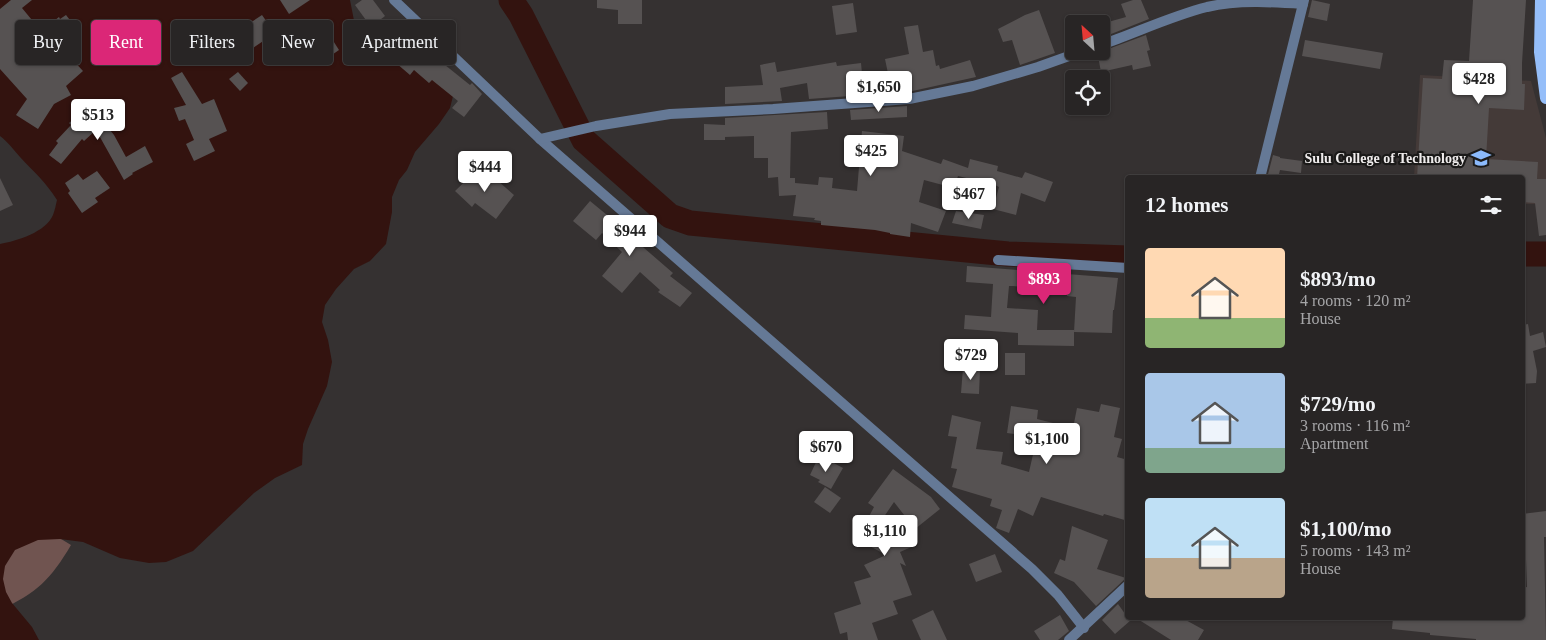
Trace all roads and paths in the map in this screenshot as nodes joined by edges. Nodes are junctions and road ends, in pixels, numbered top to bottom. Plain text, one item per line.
1 (394, 0) edge
2 (1540, 0) edge
3 (1304, 2) edge
4 (1110, 42) edge
5 (1065, 57) edge
6 (1546, 98) edge
7 (540, 139) junction
8 (1261, 175) edge
9 (998, 260) dead end
10 (1125, 268) edge
11 (1125, 588) edge
12 (1084, 628) junction
13 (1069, 640) edge

1 - 7 street
2 - 6 main road
3 - 4 street
3 - 8 street
5 - 7 street
7 - 12 street
9 - 10 street
11 - 12 street
12 - 13 street

